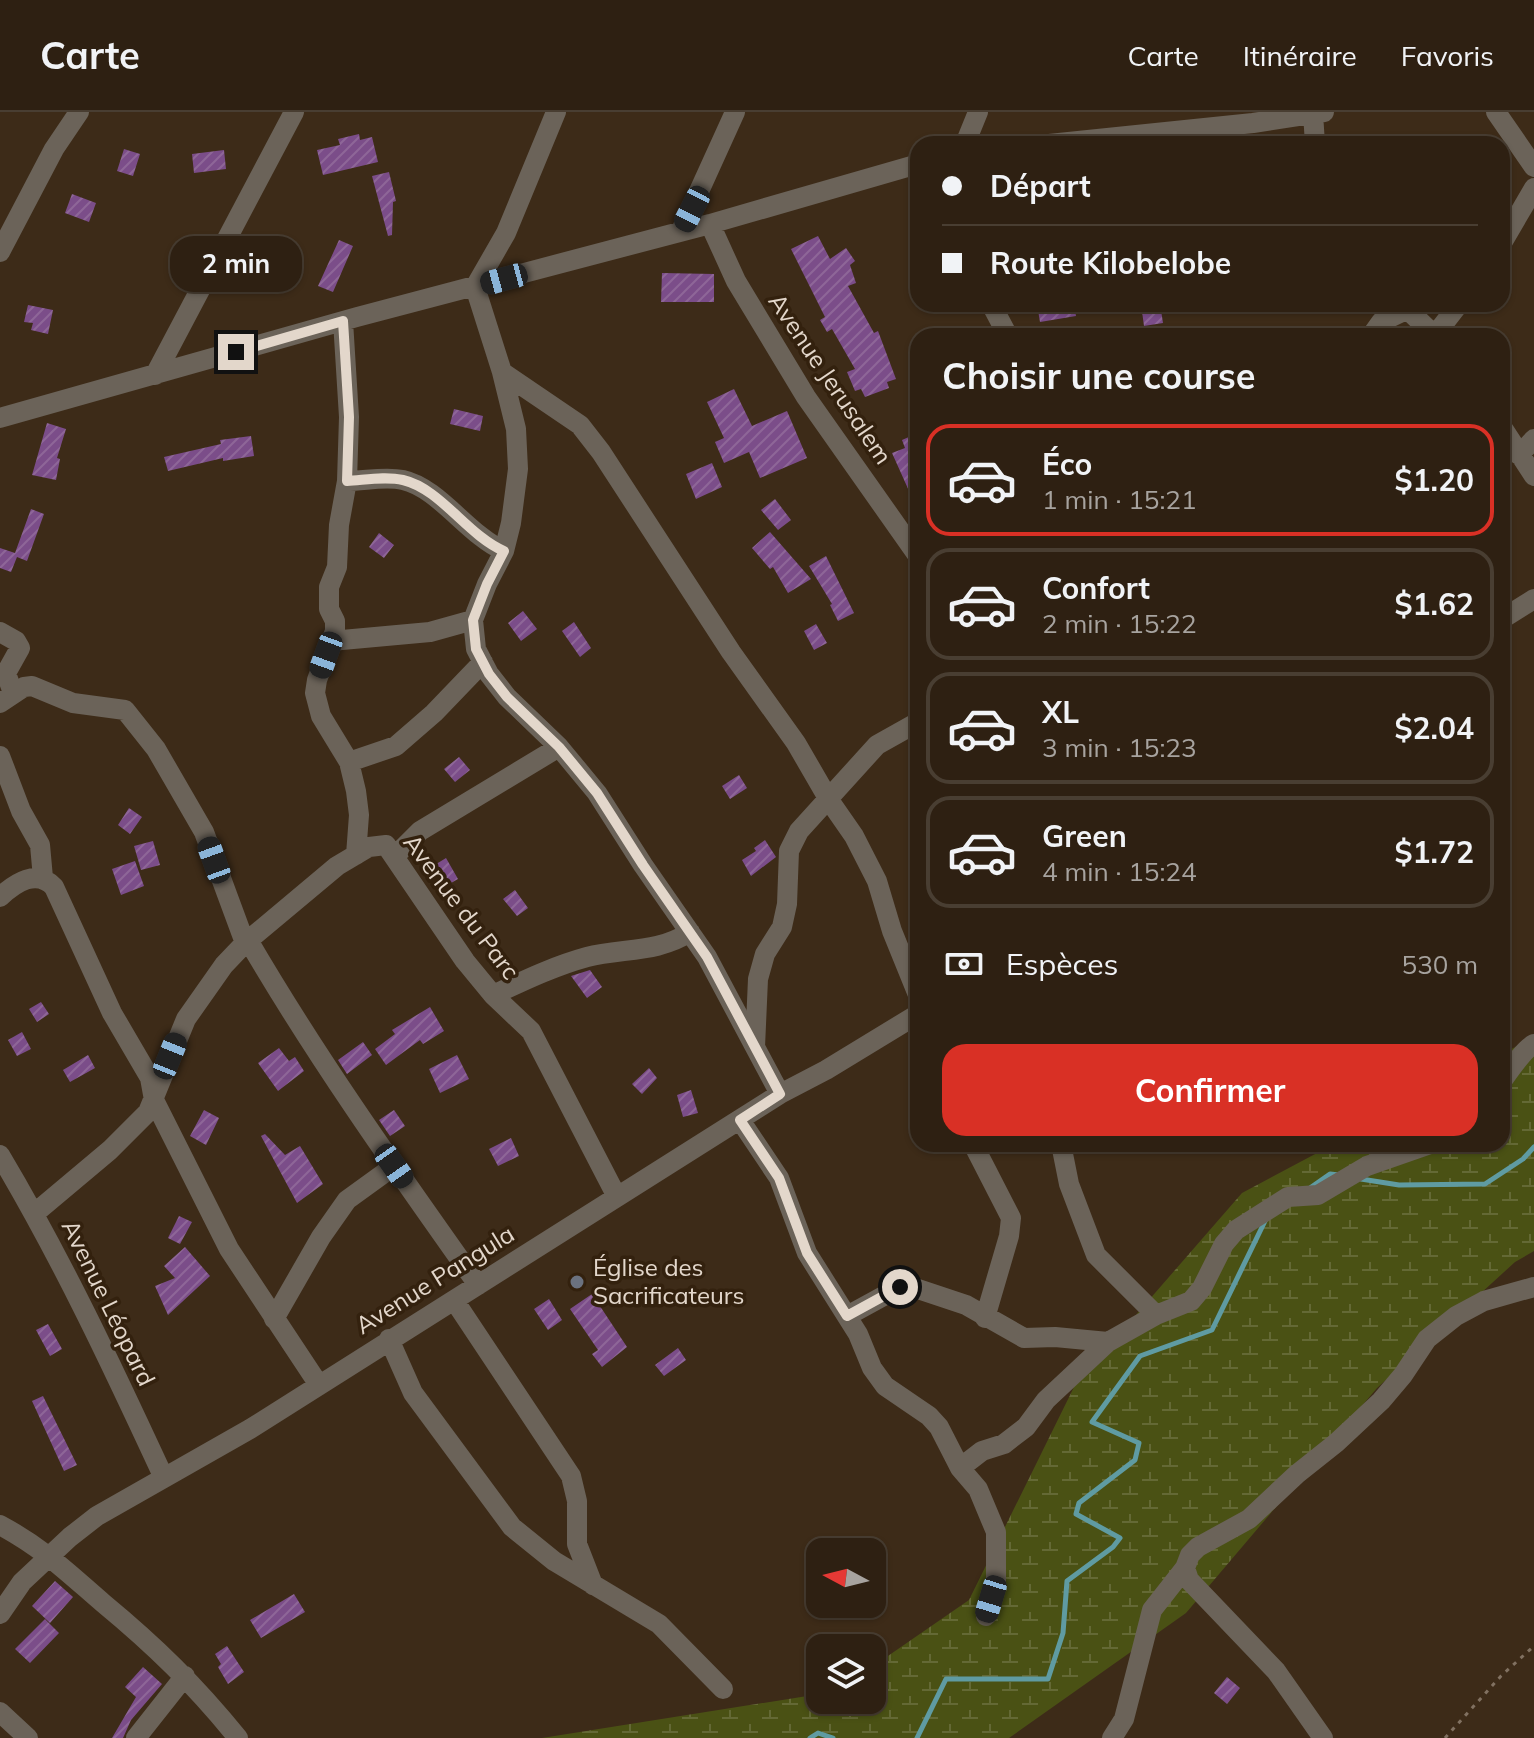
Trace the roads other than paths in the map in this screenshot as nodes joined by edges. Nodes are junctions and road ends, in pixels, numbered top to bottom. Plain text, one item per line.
1 (79, 112) edge
2 (294, 112) edge
3 (556, 112) edge
4 (735, 112) edge
5 (978, 112) edge
6 (1496, 112) edge
7 (1319, 113) edge
8 (968, 136) edge
9 (1127, 136) edge
10 (1316, 136) edge
11 (910, 166) edge
12 (1534, 167) edge
13 (1534, 188) edge
14 (710, 224) junction
15 (1510, 229) edge
16 (681, 231) junction
17 (0, 252) edge
18 (475, 287) junction
19 (1396, 312) edge
20 (1409, 312) edge
21 (343, 321) junction
22 (1377, 328) edge
23 (1426, 328) edge
24 (502, 372) junction
25 (155, 375) junction
26 (5, 417) edge
27 (0, 438) edge
28 (1534, 439) edge
29 (1510, 440) edge
30 (1519, 455) junction
31 (1534, 476) edge
32 (347, 481) junction
33 (910, 545) edge
34 (504, 551) junction
35 (1534, 599) edge
36 (1510, 614) edge
37 (473, 620) junction
38 (0, 632) edge
39 (331, 641) junction
40 (483, 662) junction
41 (7, 698) edge
42 (910, 726) edge
43 (559, 747) junction
44 (0, 756) edge
45 (349, 762) junction
46 (829, 800) junction
47 (356, 855) junction
48 (394, 857) junction
49 (43, 878) junction
50 (0, 897) edge
51 (690, 932) junction
52 (246, 941) junction
53 (910, 975) edge
54 (493, 995) junction
55 (910, 1019) edge
56 (1534, 1044) edge
57 (755, 1047) junction
58 (1510, 1072) edge
59 (780, 1094) junction
60 (154, 1100) junction
61 (740, 1120) junction
62 (977, 1152) edge
63 (1063, 1152) edge
64 (1403, 1152) edge
65 (0, 1155) edge
66 (394, 1166) junction
67 (617, 1197) junction
68 (35, 1213) junction
69 (478, 1285) junction
70 (1534, 1287) edge
71 (454, 1300) junction
72 (1156, 1315) junction
73 (847, 1316) junction
74 (985, 1318) junction
75 (274, 1319) junction
76 (389, 1339) junction
77 (1108, 1342) junction
78 (319, 1385) junction
79 (960, 1468) junction
80 (164, 1478) junction
81 (0, 1525) edge
82 (50, 1555) junction
83 (1185, 1568) junction
84 (593, 1585) junction
85 (0, 1614) edge
86 (986, 1616) dead end
87 (185, 1676) junction
88 (723, 1689) dead end
89 (0, 1712) edge
90 (28, 1738) edge
91 (136, 1738) edge
92 (238, 1738) edge
93 (1112, 1738) edge
94 (1323, 1738) edge

1 - 17 street
2 - 25 street
3 - 18 street
4 - 16 street
5 - 8 street
6 - 12 street
7 - 9 street
7 - 10 street
11 - 14 street
13 - 15 street
14 - 16 street
14 - 33 street, Avenue Jerusalem
16 - 18 street
18 - 21 street
18 - 24 street
19 - 22 street
20 - 23 street
21 - 25 street
21 - 32 street
24 - 34 street
24 - 46 street
25 - 26 street
26 - 27 street
28 - 30 street
29 - 30 street
30 - 31 street
32 - 34 street
32 - 39 street
34 - 37 street
35 - 36 street
37 - 39 street
37 - 40 street
38 - 41 street
39 - 45 street
40 - 43 street
40 - 45 street
41 - 52 street
42 - 46 street
43 - 48 street
43 - 51 street
44 - 49 street
45 - 47 street
46 - 53 street
46 - 57 street
47 - 48 street, Avenue du Parc
47 - 52 street, Avenue du Parc
48 - 54 street, Avenue du Parc
49 - 50 street
49 - 60 street
51 - 54 street
51 - 57 street
52 - 60 street, Avenue du Parc
52 - 66 street
54 - 67 street, Avenue du Parc
55 - 59 street, Avenue Pangula
56 - 58 street
57 - 59 street
59 - 61 street, Avenue Pangula
60 - 68 street, Avenue du Parc
60 - 75 street
61 - 67 street, Avenue Pangula
61 - 73 street
62 - 74 street
63 - 72 street
64 - 72 street
65 - 68 street, Avenue Léopard
66 - 69 street
66 - 75 street
67 - 69 street, Avenue Pangula
68 - 80 street, Avenue Léopard
69 - 71 street, Avenue Pangula
70 - 83 street
71 - 76 street, Avenue Pangula
71 - 84 street
72 - 77 street
73 - 74 street
73 - 79 street
74 - 77 street
75 - 78 street
76 - 78 street, Avenue Pangula
76 - 84 street
77 - 79 street
78 - 80 street, Avenue Pangula
79 - 86 street
80 - 82 street, Avenue Pangula
81 - 82 street
82 - 85 street, Avenue Pangula
82 - 87 street
83 - 93 street
83 - 94 street
84 - 88 street
87 - 91 street
87 - 92 street
89 - 90 street

